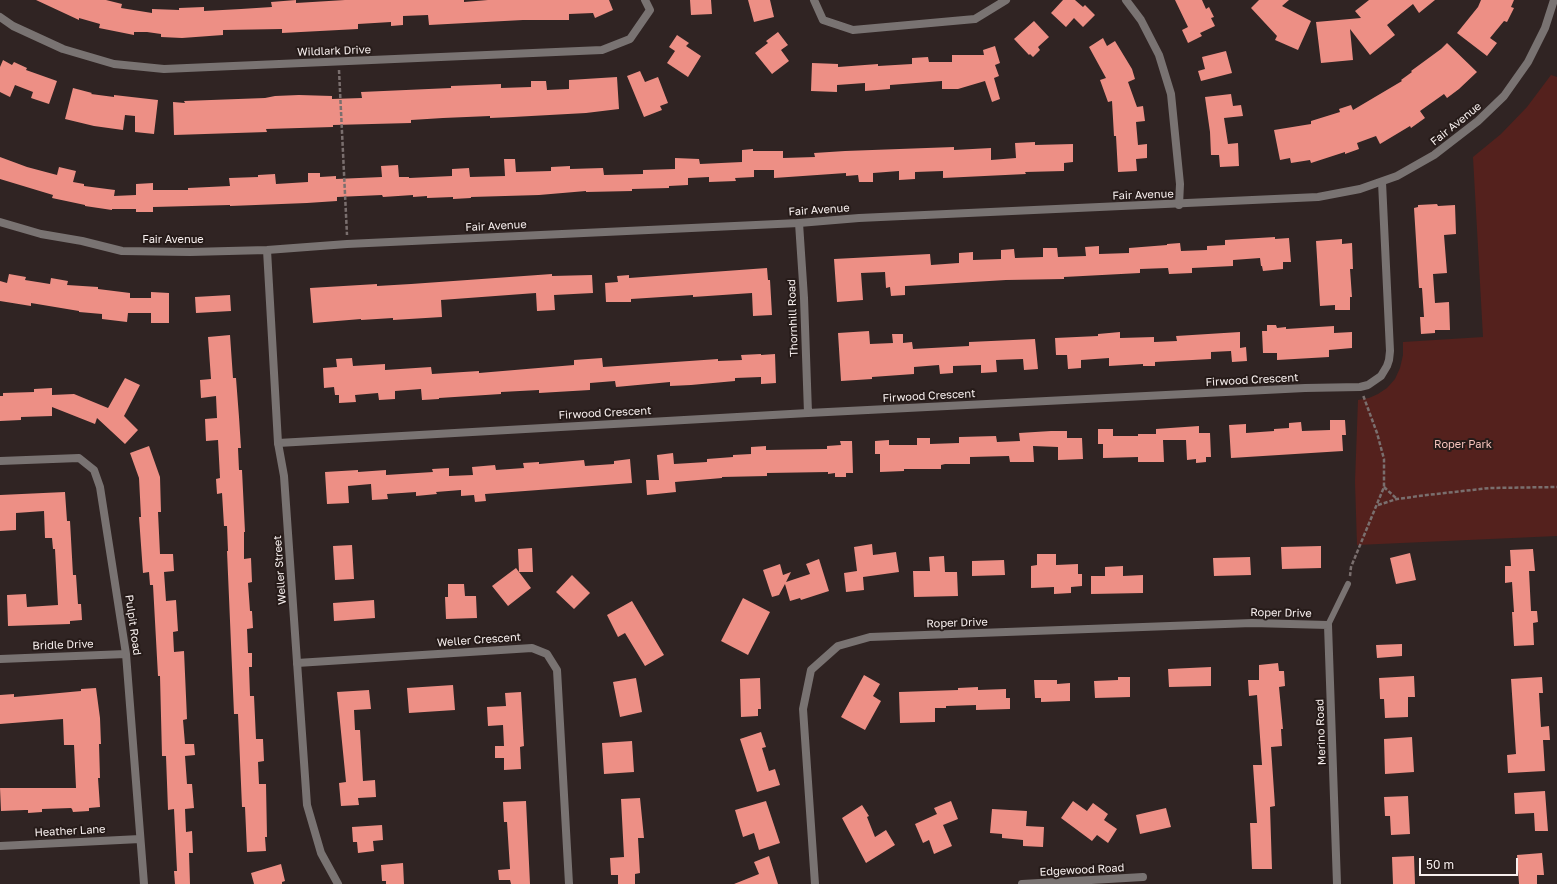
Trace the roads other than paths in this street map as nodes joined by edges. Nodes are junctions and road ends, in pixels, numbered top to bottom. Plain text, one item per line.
1 (645, 0) edge
2 (814, 0) edge
3 (1006, 0) edge
4 (1126, 0) edge
5 (1554, 0) edge
6 (0, 17) edge
7 (1382, 182) junction
8 (1179, 205) junction
9 (0, 222) edge
10 (799, 223) junction
11 (267, 250) junction
12 (808, 413) junction
13 (278, 442) junction
14 (0, 461) edge
15 (1348, 584) road end
16 (1328, 625) junction
17 (126, 654) junction
18 (0, 659) edge
19 (298, 663) junction
20 (140, 839) junction
21 (0, 846) edge
22 (1143, 877) dead end
23 (144, 884) edge
24 (338, 884) edge
25 (569, 884) edge
26 (815, 884) edge
27 (1022, 884) edge
28 (1337, 884) edge

1 - 6 street, Wildlark Drive
2 - 3 street
4 - 8 street
5 - 7 street, Fair Avenue
7 - 8 street, Fair Avenue
7 - 12 street, Firwood Crescent
8 - 10 street, Fair Avenue
9 - 11 street, Fair Avenue
10 - 11 street, Fair Avenue
10 - 12 street, Thornhill Road
11 - 13 street, Weller Street
12 - 13 street, Firwood Crescent
13 - 19 street, Weller Street
14 - 17 street, Pulpit Road
15 - 16 lane, Merino Road
16 - 26 street, Roper Drive
16 - 28 street, Merino Road
17 - 18 street, Bridle Drive
17 - 20 street, Pulpit Road
19 - 24 street, Weller Street
19 - 25 street, Weller Crescent
20 - 21 street, Heather Lane
20 - 23 street, Pulpit Road
22 - 27 street, Edgewood Road

